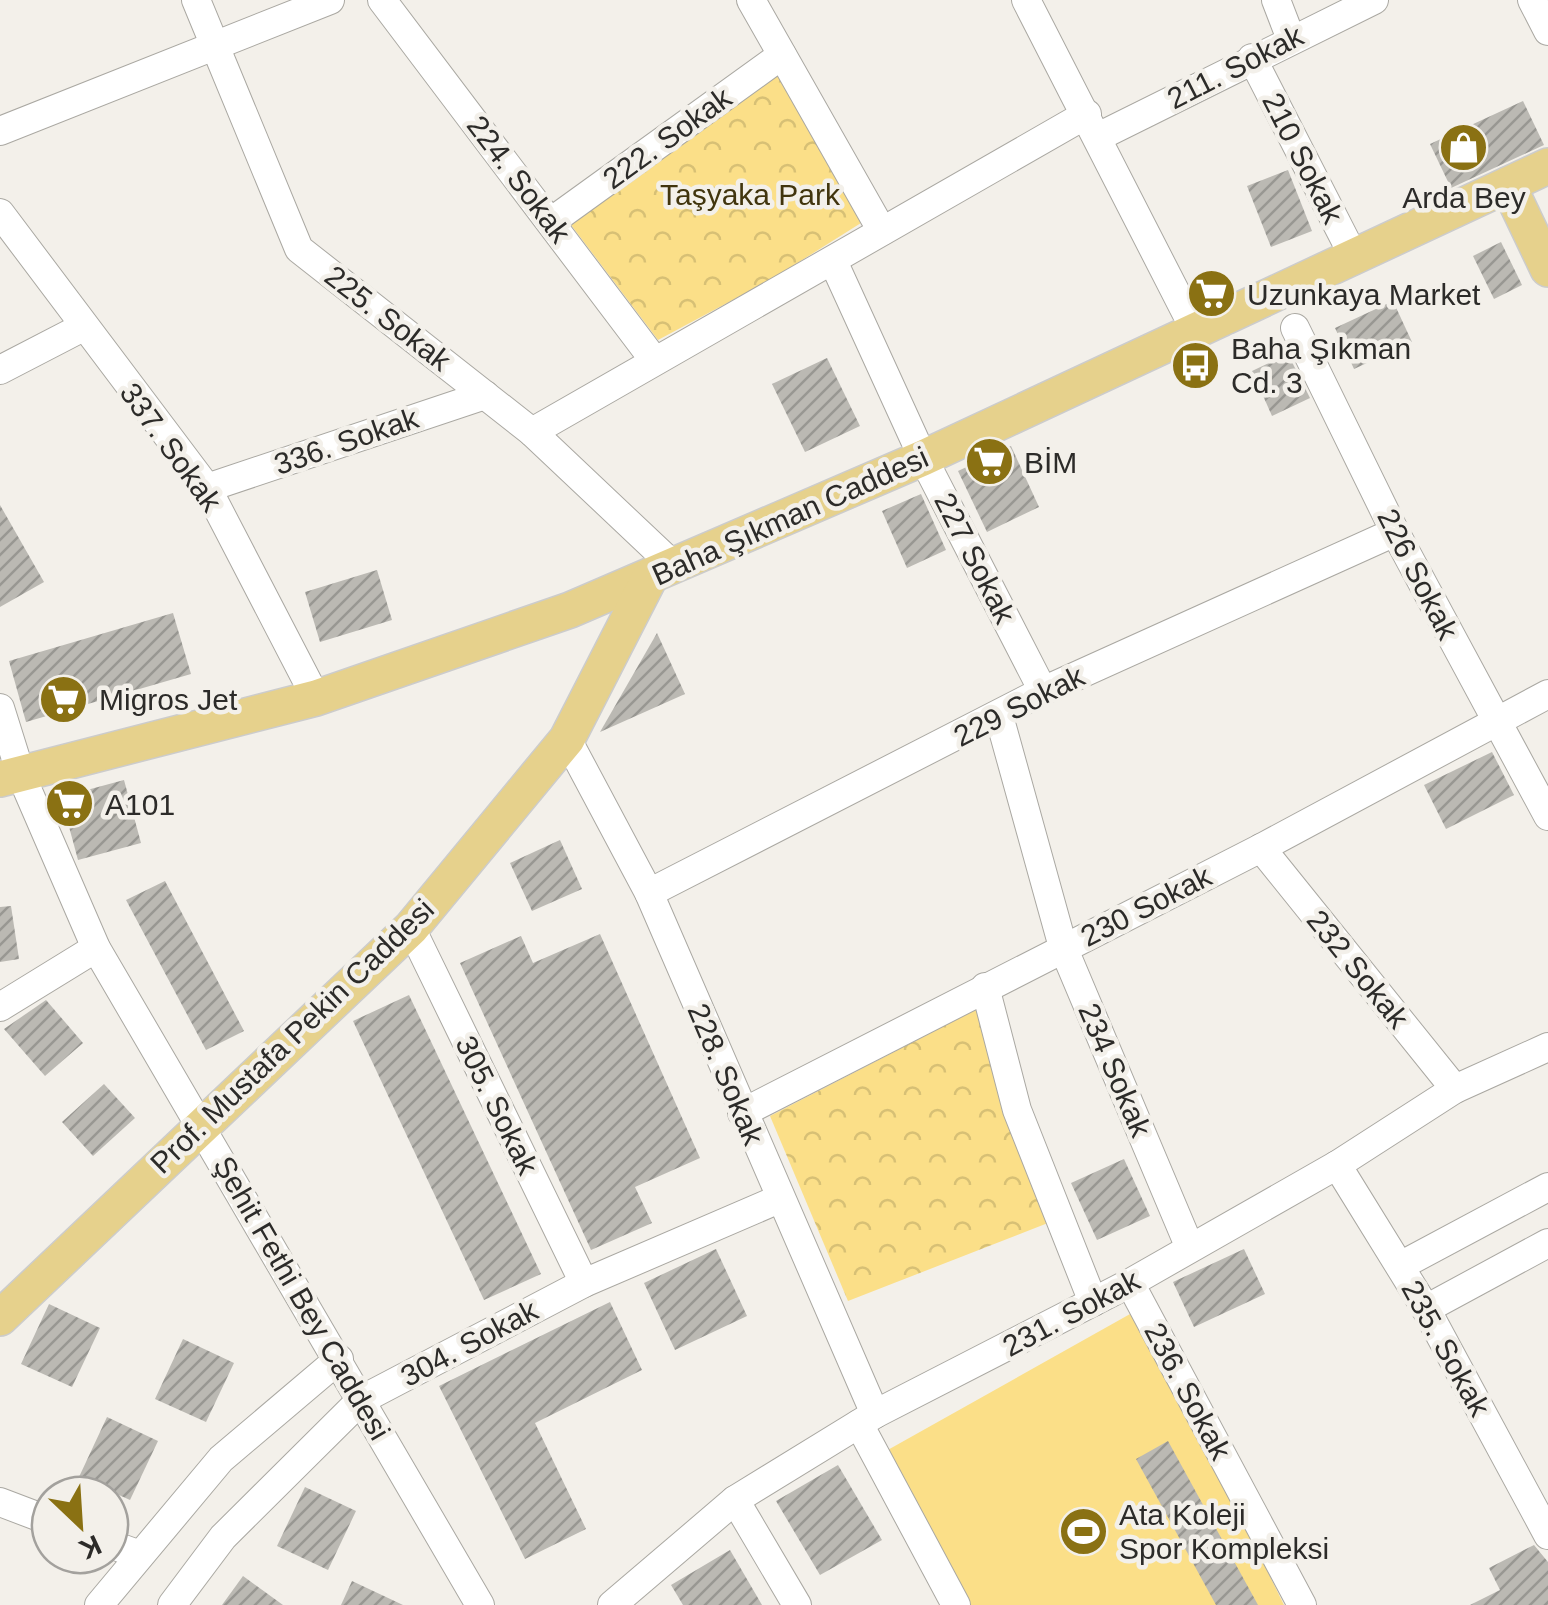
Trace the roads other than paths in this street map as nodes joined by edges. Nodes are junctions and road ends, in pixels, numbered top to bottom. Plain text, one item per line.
1 (196, 0) edge
2 (330, 0) edge
3 (382, 0) edge
4 (750, 0) edge
5 (1026, 0) edge
6 (1276, 0) edge
7 (1374, 0) edge
8 (1532, 0) edge
9 (1548, 31) edge
10 (1291, 39) junction
11 (216, 47) junction
12 (782, 55) junction
13 (1252, 58) junction
14 (4, 120) edge
15 (1092, 126) junction
16 (1548, 166) edge
17 (1508, 185) junction
18 (0, 213) edge
19 (552, 222) junction
20 (882, 231) junction
21 (1355, 259) junction
22 (833, 261) junction
23 (1548, 269) edge
24 (83, 327) junction
25 (1296, 328) dead end
26 (1196, 332) junction
27 (654, 360) junction
28 (0, 370) edge
29 (485, 395) junction
30 (532, 432) junction
31 (923, 458) junction
32 (207, 488) junction
33 (1395, 532) junction
34 (663, 573) junction
35 (1043, 692) junction
36 (1548, 694) edge
37 (316, 698) junction
38 (0, 708) edge
39 (999, 716) junction
40 (1495, 722) junction
41 (568, 739) junction
42 (11, 777) edge
43 (1548, 816) edge
44 (1261, 848) junction
45 (650, 892) junction
46 (411, 928) junction
47 (96, 948) junction
48 (1063, 948) junction
49 (985, 987) junction
50 (0, 1007) edge
51 (1548, 1047) edge
52 (1455, 1089) junction
53 (742, 1113) junction
54 (202, 1124) junction
55 (1337, 1165) junction
56 (1548, 1187) edge
57 (779, 1198) junction
58 (1548, 1244) edge
59 (1190, 1248) junction
60 (1400, 1266) junction
61 (584, 1283) junction
62 (1130, 1283) junction
63 (1093, 1302) junction
64 (1426, 1309) junction
65 (0, 1318) edge
66 (339, 1359) junction
67 (360, 1400) junction
68 (867, 1419) junction
69 (1540, 1498) edge
70 (735, 1500) junction
71 (0, 1502) edge
72 (30, 1513) edge
73 (1548, 1536) edge
74 (130, 1551) edge
75 (140, 1555) junction
76 (99, 1605) edge
77 (172, 1605) edge
78 (480, 1605) edge
79 (612, 1605) edge
80 (797, 1605) edge
81 (956, 1605) edge
82 (1302, 1605) edge

1 - 11 street, 225. Sokak
2 - 11 street
3 - 19 street, 224. Sokak
4 - 12 street
5 - 15 street
6 - 10 street
7 - 10 street, 211. Sokak
8 - 9 street
10 - 13 street, 211. Sokak
11 - 14 street
11 - 29 street, 225. Sokak
12 - 19 street, 222. Sokak
12 - 20 street
13 - 15 street, 211. Sokak
13 - 21 street, 210 Sokak
15 - 20 street, 211. Sokak
15 - 26 street
16 - 17 main road, Baha Şıkman Caddesi
17 - 21 main road, Baha Şıkman Caddesi
17 - 23 main road
18 - 24 street, 337. Sokak
19 - 27 street, 224. Sokak
20 - 22 street, 211. Sokak
21 - 26 main road, Baha Şıkman Caddesi
22 - 27 street, 211. Sokak
22 - 31 street, 227 Sokak
24 - 28 street
24 - 32 street, 337. Sokak
25 - 33 street, 226 Sokak
26 - 31 main road, Baha Şıkman Caddesi
27 - 30 street, 211. Sokak
29 - 30 street, 225. Sokak
29 - 32 street, 336. Sokak
30 - 34 street, 225. Sokak
31 - 34 main road, Baha Şıkman Caddesi
31 - 35 street, 227 Sokak
32 - 37 street, 337. Sokak
33 - 35 street, 229 Sokak
33 - 40 street, 226 Sokak
34 - 37 main road, Baha Şıkman Caddesi
34 - 41 main road, Prof. Mustafa Pekin Caddesi
35 - 39 street, 229 Sokak
36 - 40 street, 230 Sokak
37 - 42 main road, Baha Şıkman Caddesi
38 - 42 street, Şehit Fethi Bey Caddesi
39 - 45 street, 229 Sokak
39 - 48 street, 234 Sokak
40 - 43 street, 226 Sokak
40 - 44 street, 230 Sokak
41 - 45 street, 228. Sokak
41 - 46 main road, Prof. Mustafa Pekin Caddesi
42 - 47 street, Şehit Fethi Bey Caddesi
44 - 48 street, 230 Sokak
44 - 52 street, 232 Sokak
45 - 53 street, 228. Sokak
46 - 54 main road, Prof. Mustafa Pekin Caddesi
46 - 61 street, 305. Sokak
47 - 50 street
47 - 54 street, Şehit Fethi Bey Caddesi
48 - 49 street, 230 Sokak
48 - 59 street, 234 Sokak
49 - 53 street, 230 Sokak
49 - 63 street
51 - 52 street, 231. Sokak
52 - 55 street, 231. Sokak
53 - 57 street, 228. Sokak
54 - 65 main road, Prof. Mustafa Pekin Caddesi
54 - 66 street, Şehit Fethi Bey Caddesi
55 - 59 street, 231. Sokak
55 - 60 street, 235. Sokak
56 - 60 street
57 - 61 street, 304. Sokak
57 - 68 street, 228. Sokak
58 - 64 street
59 - 62 street, 231. Sokak
60 - 64 street, 235. Sokak
61 - 67 street, 304. Sokak
62 - 63 street, 231. Sokak
62 - 82 street, 236. Sokak
63 - 68 street, 231. Sokak
64 - 69 street, 235. Sokak
66 - 67 street, Şehit Fethi Bey Caddesi
66 - 75 street
67 - 77 street, 304. Sokak
67 - 78 street, Şehit Fethi Bey Caddesi
68 - 70 street, 231. Sokak
68 - 81 street, 228. Sokak
69 - 73 street, 235. Sokak
70 - 79 street, 231. Sokak
70 - 80 street
71 - 72 street
74 - 75 street
75 - 76 street

